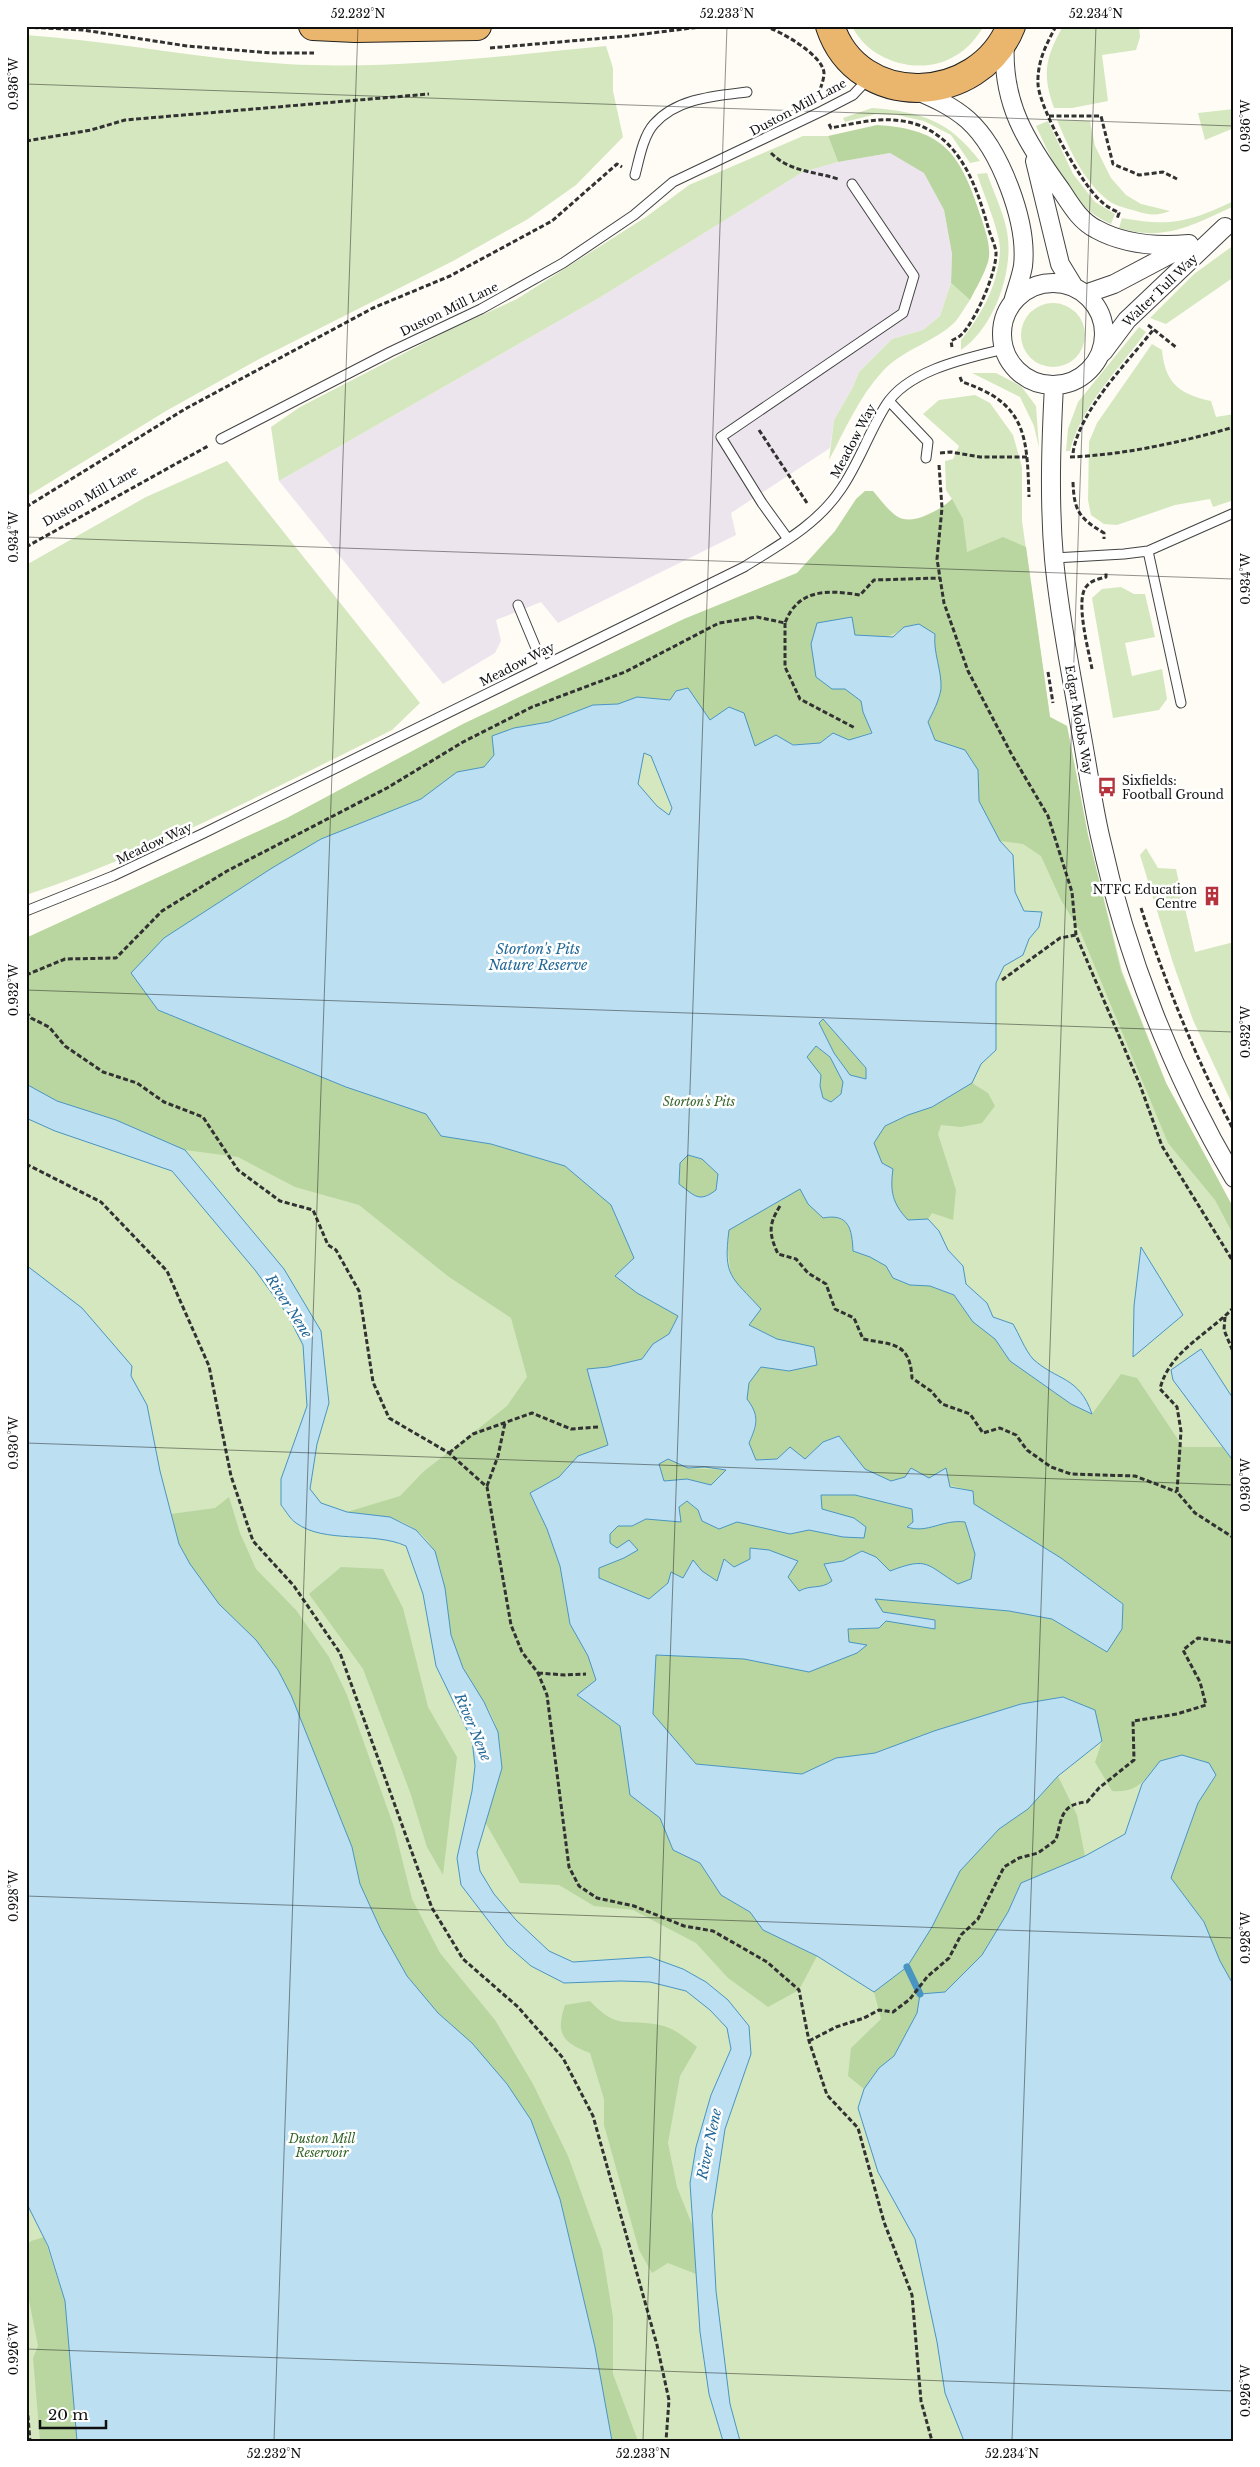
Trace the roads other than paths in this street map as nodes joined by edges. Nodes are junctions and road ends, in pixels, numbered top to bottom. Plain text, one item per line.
1 (313, 26) edge
2 (477, 26) edge
3 (812, 26) edge
4 (830, 26) edge
5 (1008, 34) edge
6 (844, 52) junction
7 (871, 76) junction
8 (912, 89) junction
9 (747, 92) dead end
10 (1032, 151) junction
11 (635, 175) road end
12 (852, 184) road end
13 (1229, 225) edge
14 (1189, 244) junction
15 (1080, 291) junction
16 (1012, 303) junction
17 (1004, 349) junction
18 (1099, 357) junction
19 (1054, 385) junction
20 (889, 401) junction
21 (221, 439) road end
22 (926, 458) dead end
23 (1234, 512) edge
24 (788, 540) junction
25 (1148, 551) junction
26 (1054, 558) junction
27 (518, 605) dead end
28 (543, 665) junction
29 (1181, 703) dead end
30 (26, 911) edge
31 (1234, 1178) edge

1 - 2 highway
3 - 6 highway
4 - 6 highway
5 - 8 highway
5 - 10 street
6 - 7 highway
7 - 8 highway
7 - 21 lane, Duston Mill Lane
8 - 16 street
9 - 11 lane
10 - 14 street
10 - 15 street
12 - 24 lane
13 - 14 street, Walter Tull Way
13 - 18 street, Walter Tull Way
14 - 15 street, Walter Tull Way
15 - 16 street
15 - 18 street
16 - 17 street
17 - 19 street
17 - 20 lane, Meadow Way
18 - 19 street
19 - 26 street, Edgar Mobbs Way
20 - 22 lane
20 - 24 lane, Meadow Way
23 - 25 lane
24 - 28 lane, Meadow Way
25 - 26 lane
25 - 29 lane
26 - 31 street, Edgar Mobbs Way
27 - 28 lane
28 - 30 lane, Meadow Way

